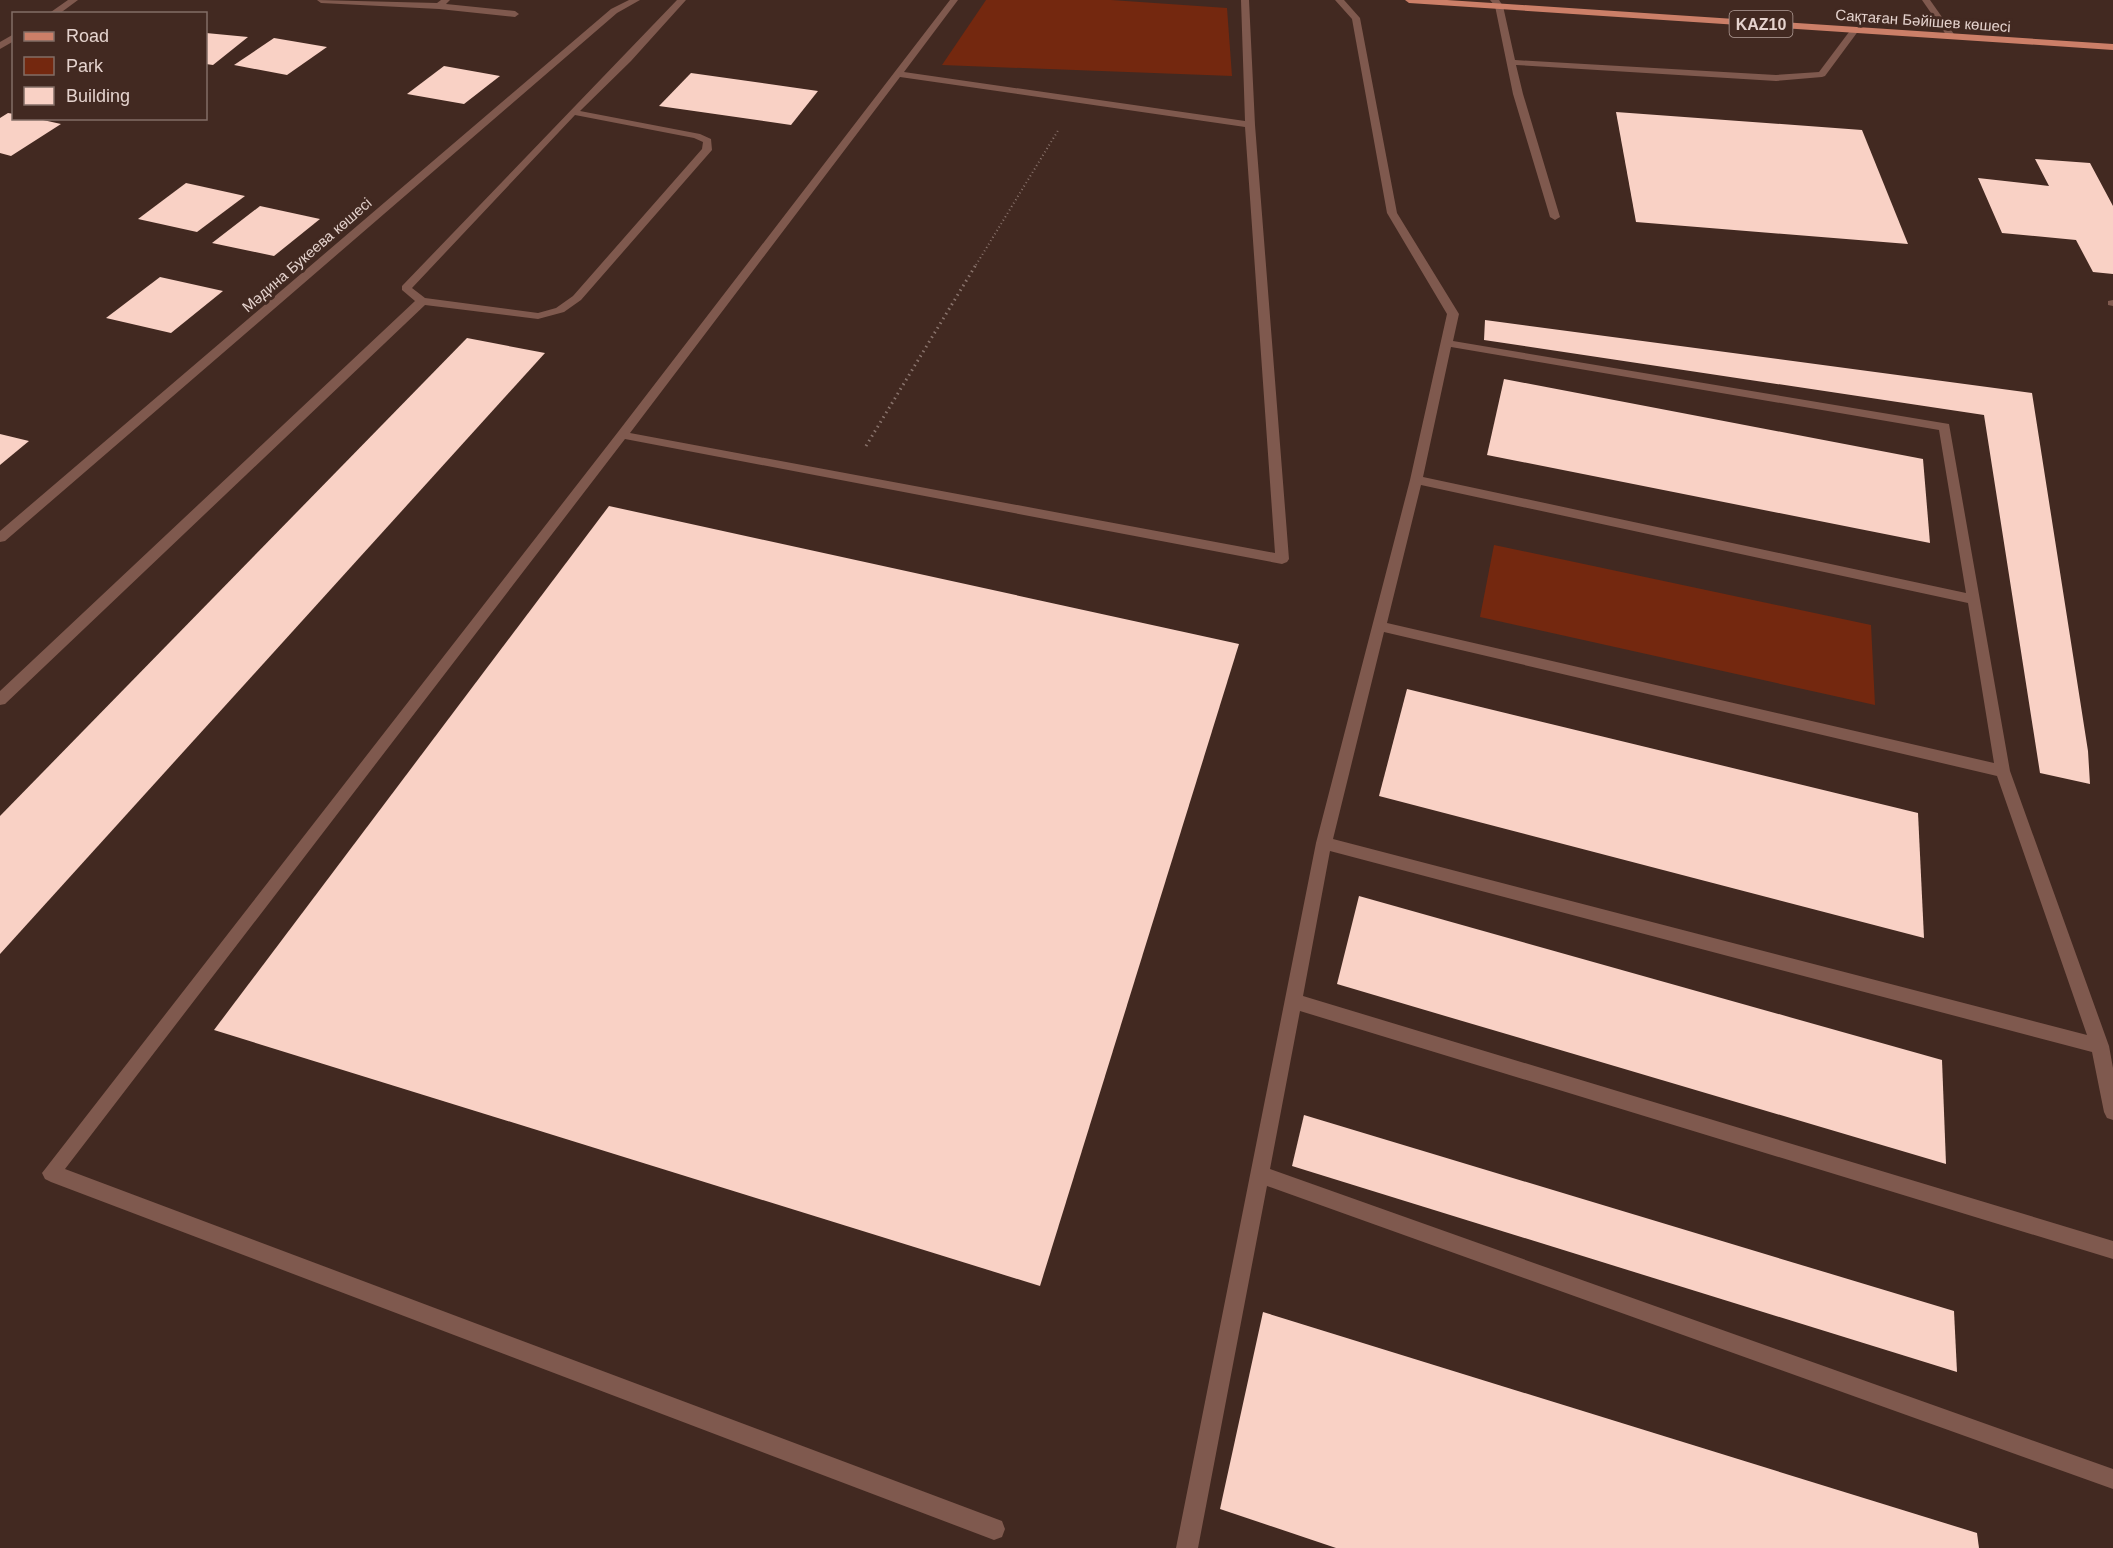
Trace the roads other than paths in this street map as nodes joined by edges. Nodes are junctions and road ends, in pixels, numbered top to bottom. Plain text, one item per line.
1 (74, 0) edge
2 (321, 0) edge
3 (636, 0) edge
4 (682, 0) edge
5 (954, 0) edge
6 (1245, 0) edge
7 (1339, 0) edge
8 (1409, 0) edge
9 (1926, 0) edge
10 (443, 3) edge
11 (1496, 3) edge
12 (55, 12) edge
13 (515, 14) dead end
14 (1855, 30) junction
15 (1952, 37) junction
16 (2113, 46) edge
17 (1511, 62) junction
18 (898, 74) junction
19 (573, 112) junction
20 (1250, 125) junction
21 (1555, 217) dead end
22 (422, 301) junction
23 (1447, 343) junction
24 (622, 435) junction
25 (1416, 480) junction
26 (0, 538) edge
27 (1973, 599) junction
28 (1380, 626) junction
29 (0, 700) edge
30 (2003, 771) junction
31 (1324, 843) junction
32 (1293, 1001) junction
33 (2100, 1046) junction
34 (2113, 1112) edge
35 (1259, 1174) junction
36 (2113, 1250) edge
37 (2113, 1479) edge
38 (994, 1529) dead end
39 (1187, 1548) edge

1 - 12 street
2 - 10 street
3 - 26 street, Мәдина Букеева көшесі
4 - 19 street
5 - 18 street
6 - 20 street
7 - 23 street
8 - 11 main road, Сақтаған Бәйішев көшесі / KAZ10
9 - 15 street
10 - 13 street
11 - 14 main road, Сақтаған Бәйішев көшесі / KAZ10
11 - 17 street
14 - 15 main road, Сақтаған Бәйішев көшесі / KAZ10
14 - 17 street
15 - 16 main road, Сақтаған Бәйішев көшесі / KAZ10
17 - 21 street
18 - 20 street
18 - 24 street
19 - 22 street
19 - 22 street
20 - 24 street
22 - 29 street
23 - 25 street
23 - 27 street
24 - 38 street
25 - 27 street
25 - 28 street
27 - 30 street
28 - 30 street
28 - 31 street
30 - 33 street
31 - 32 street
31 - 33 street
32 - 35 street
32 - 36 street
33 - 34 street
35 - 37 street
35 - 39 street

